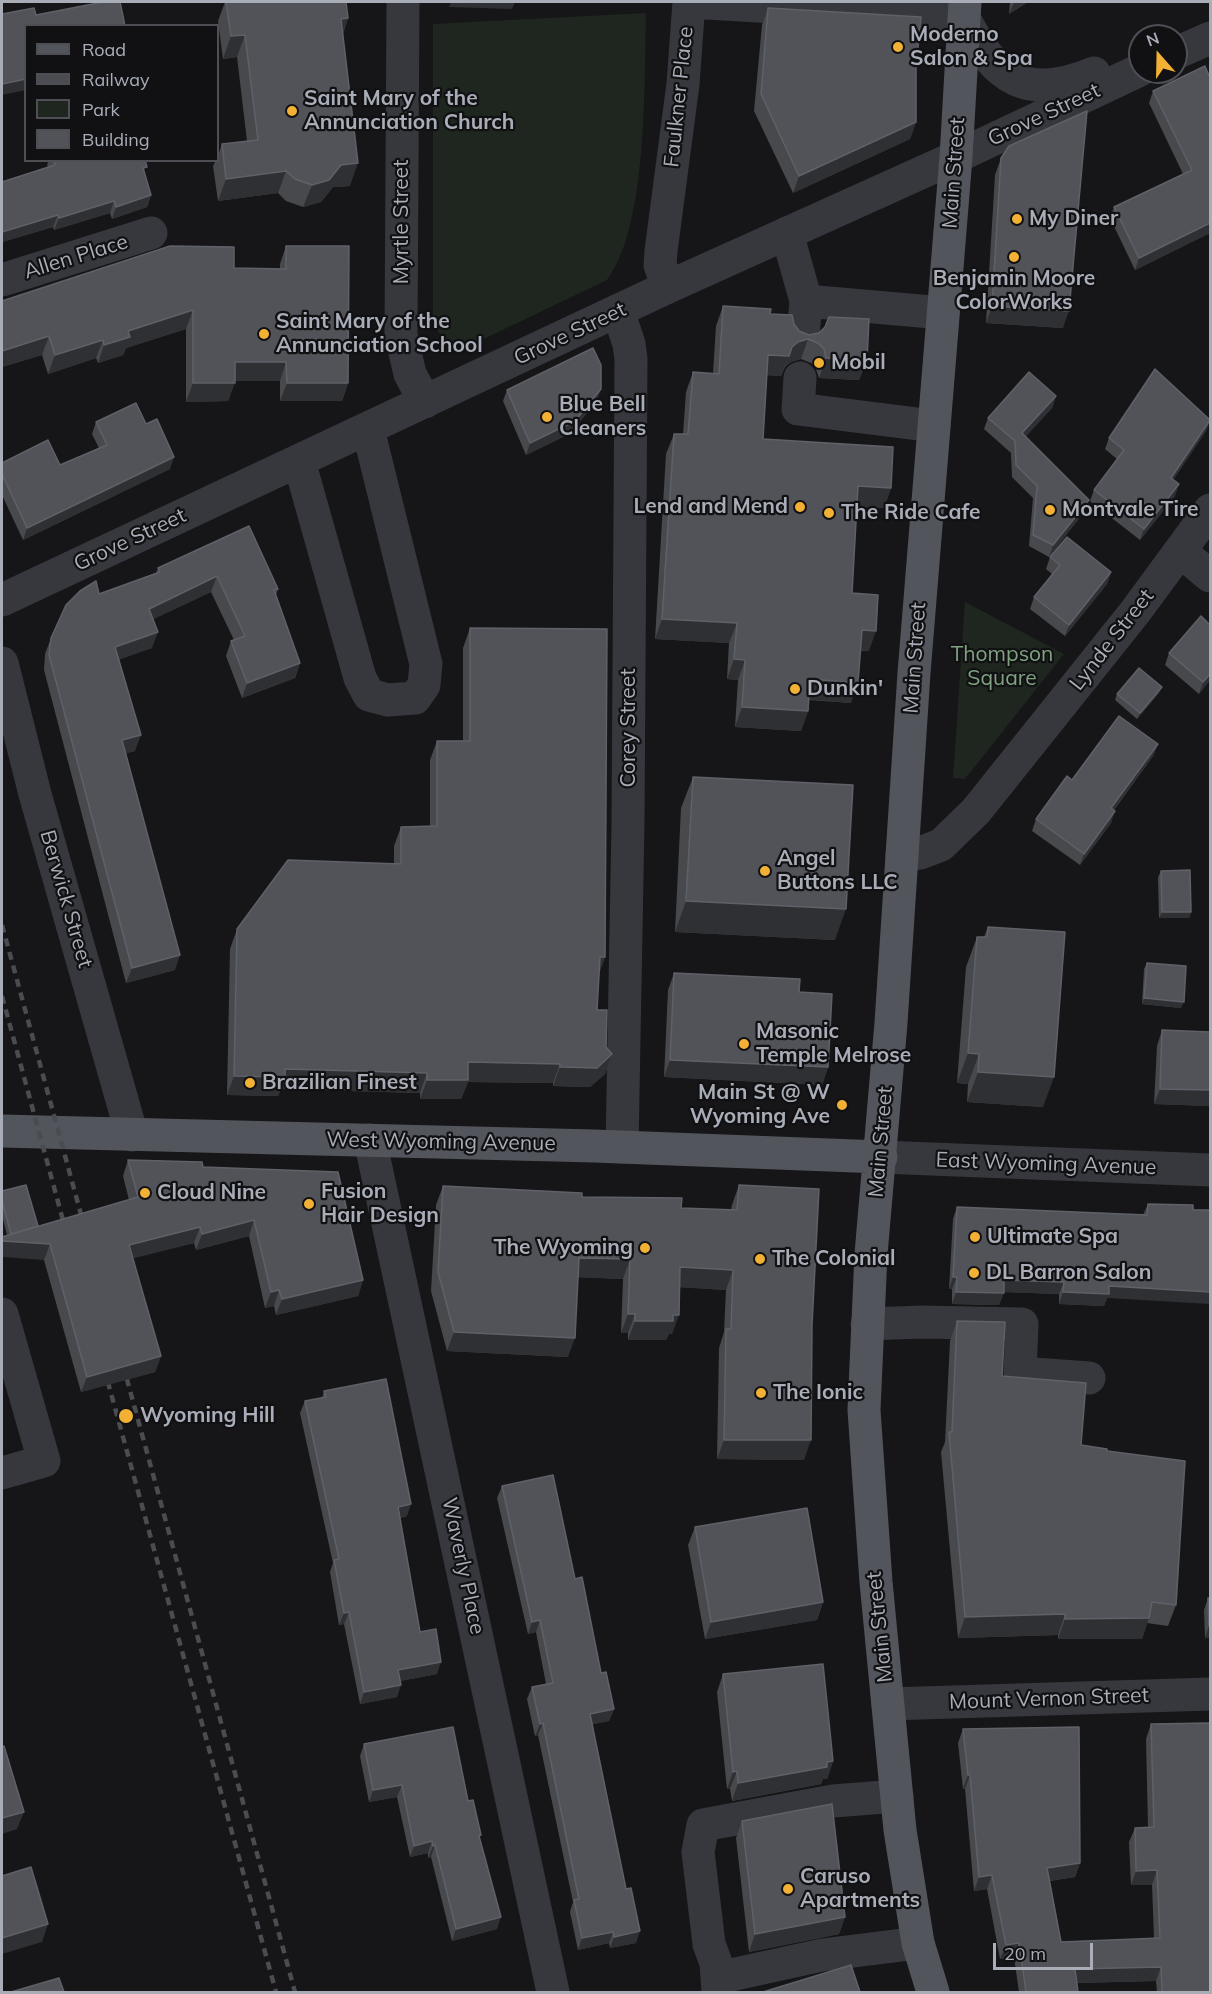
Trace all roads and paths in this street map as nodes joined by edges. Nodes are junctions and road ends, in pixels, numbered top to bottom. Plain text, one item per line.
1 (403, 2) edge
2 (689, 2) edge
3 (964, 10) edge
4 (1210, 37) edge
5 (1188, 43) edge
6 (1188, 47) edge
7 (1128, 61) edge
8 (1128, 76) edge
9 (956, 157) junction
10 (151, 233) dead end
11 (787, 233) junction
12 (2, 280) edge
13 (668, 287) junction
14 (806, 301) junction
15 (618, 311) junction
16 (943, 313) junction
17 (803, 336) edge
18 (800, 378) dead end
19 (425, 402) junction
20 (934, 426) junction
21 (368, 429) junction
22 (299, 461) junction
23 (1210, 510) edge
24 (1180, 552) junction
25 (1210, 576) edge
26 (2, 600) edge
27 (2, 663) edge
28 (902, 856) junction
29 (2, 1131) edge
30 (132, 1135) junction
31 (370, 1140) junction
32 (622, 1147) junction
33 (881, 1157) junction
34 (1210, 1170) edge
35 (2, 1314) edge
36 (867, 1324) junction
37 (1089, 1378) dead end
38 (2, 1473) edge
39 (1210, 1694) edge
40 (888, 1704) junction
41 (897, 1796) junction
42 (918, 1943) junction
43 (717, 1985) edge
44 (553, 1992) edge
45 (933, 1992) edge

1 - 19 street, Myrtle Street
2 - 3 street, Faulkner Place
2 - 13 street, Faulkner Place
3 - 7 street, Grove Street
3 - 9 main road, Main Street
4 - 5 street
4 - 6 street
8 - 9 street, Grove Street
9 - 11 street, Grove Street
9 - 16 main road, Main Street
10 - 12 street, Allen Place
11 - 13 street, Grove Street
11 - 14 street
13 - 15 street, Grove Street
14 - 16 street
14 - 17 street
15 - 19 street, Grove Street
15 - 32 street, Corey Street
16 - 20 main road, Main Street
18 - 20 street
19 - 21 street, Grove Street
20 - 28 main road, Main Street
21 - 22 street, Grove Street
21 - 22 street
22 - 26 street, Grove Street
23 - 24 street, Lynde Street
24 - 25 street
24 - 28 street, Lynde Street
27 - 30 street, Berwick Street
28 - 33 main road, Main Street
29 - 30 main road, West Wyoming Avenue
30 - 31 main road, West Wyoming Avenue
31 - 32 main road, West Wyoming Avenue
31 - 44 street, Waverly Place
32 - 33 main road, West Wyoming Avenue
33 - 34 street, East Wyoming Avenue
33 - 36 main road, Main Street
35 - 38 street
36 - 37 street
36 - 40 main road, Main Street
39 - 40 street, Mount Vernon Street
40 - 41 main road, Main Street
41 - 42 main road, Main Street
41 - 43 street
42 - 43 street
42 - 45 main road, Main Street

